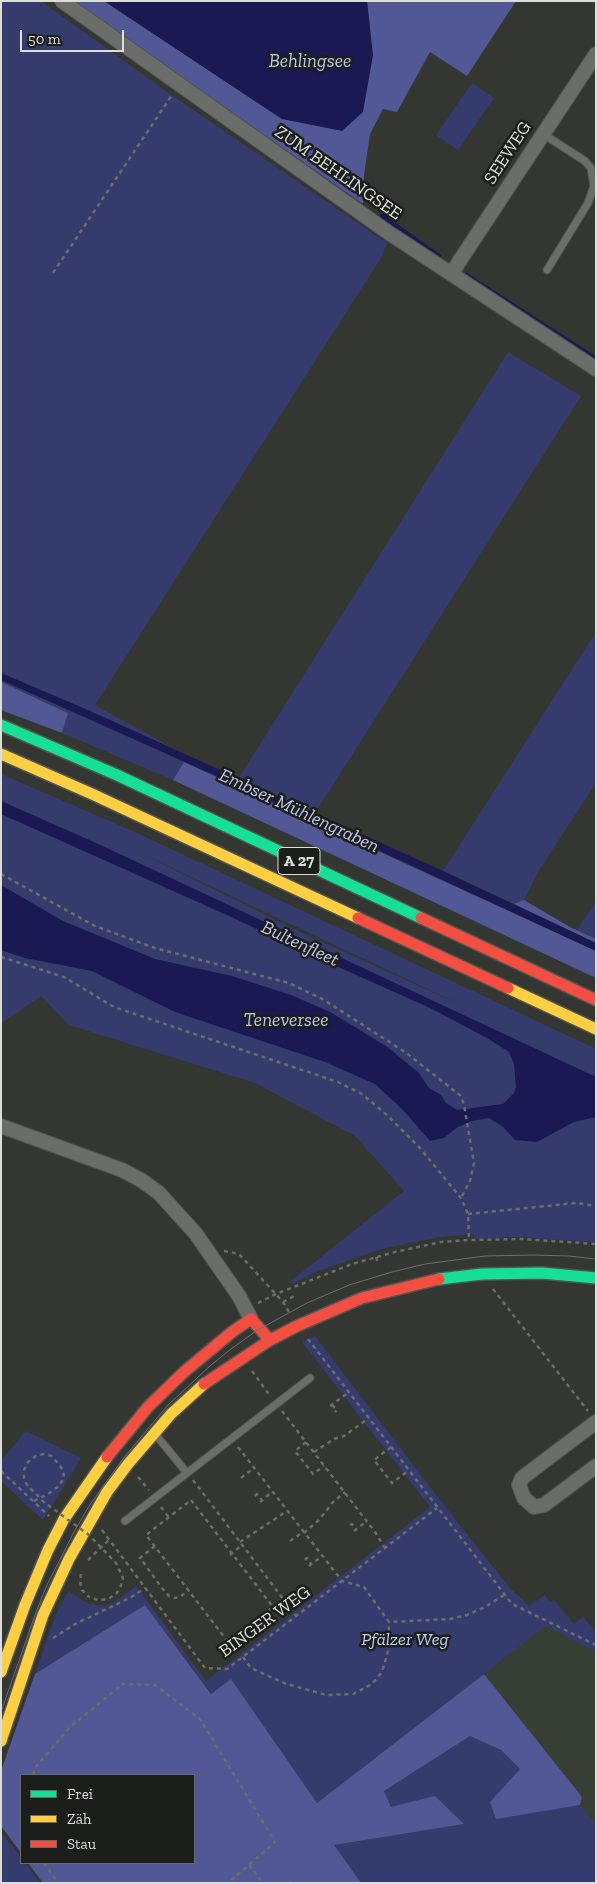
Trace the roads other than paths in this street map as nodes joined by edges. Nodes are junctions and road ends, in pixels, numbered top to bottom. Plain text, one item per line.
1 (62, 1) edge
2 (596, 54) edge
3 (543, 134) junction
4 (547, 270) dead end
5 (451, 274) junction
6 (596, 369) edge
7 (1, 725) edge
8 (1, 754) edge
9 (596, 1000) edge
10 (596, 1029) edge
11 (1, 1126) edge
12 (596, 1278) edge
13 (252, 1319) junction
14 (270, 1340) junction
15 (310, 1378) dead end
16 (593, 1418) edge
17 (154, 1433) junction
18 (596, 1466) edge
19 (187, 1473) junction
20 (125, 1521) dead end
21 (1, 1672) edge
22 (1, 1741) edge

1 - 5 street, ZUM BEHLINGSEE
2 - 3 street, SEEWEG
3 - 4 lane
3 - 5 street, SEEWEG
5 - 6 street, ZUM BEHLINGSEE
7 - 9 main road, A 27
8 - 10 main road, A 27
11 - 13 street
12 - 14 main road
13 - 14 main road
13 - 21 main road
14 - 17 main road
15 - 19 lane
16 - 18 street
17 - 19 lane
17 - 22 main road
19 - 20 lane

